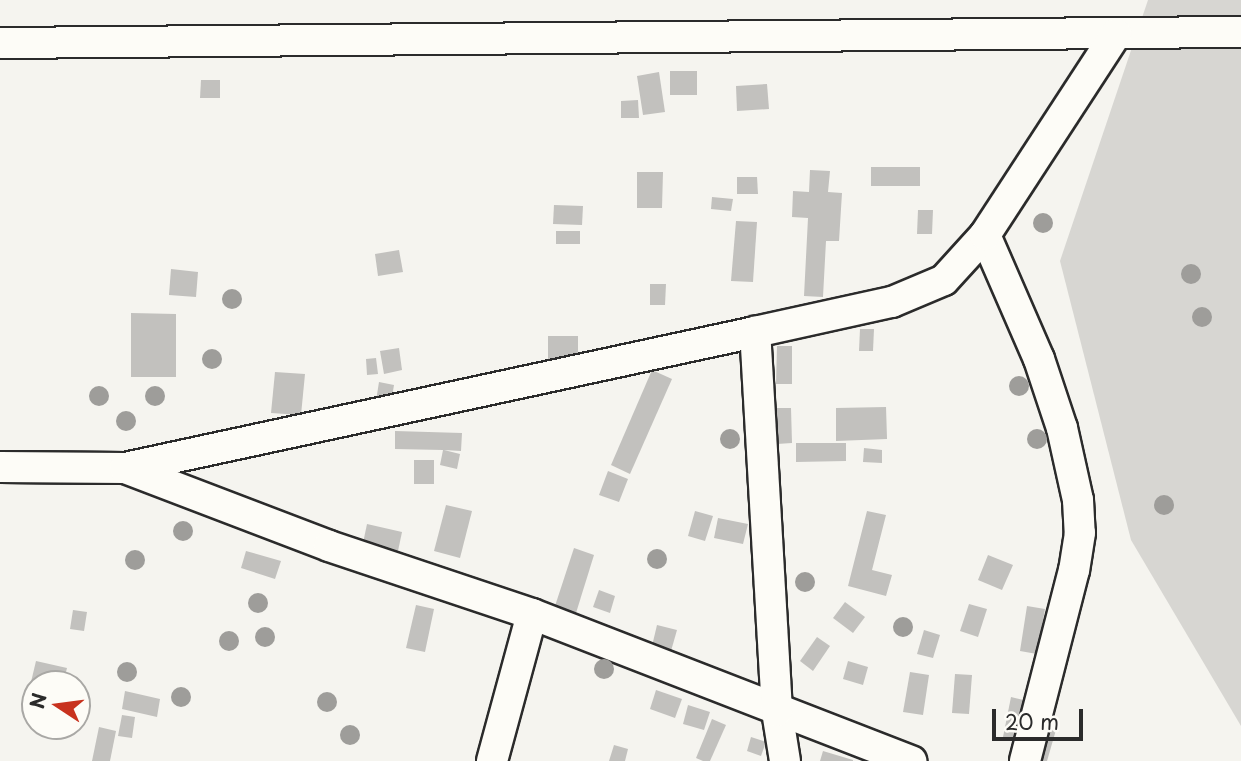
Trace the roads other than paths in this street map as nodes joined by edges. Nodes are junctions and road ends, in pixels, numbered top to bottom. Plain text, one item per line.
1 (1241, 32) edge
2 (1116, 34) junction
3 (0, 43) edge
4 (985, 235) junction
5 (755, 332) junction
6 (0, 467) edge
7 (125, 468) junction
8 (532, 614) junction
9 (777, 711) junction
10 (492, 761) edge
11 (785, 761) edge
12 (911, 761) edge
13 (1025, 761) edge

1 - 2 street
2 - 3 street
2 - 4 street
4 - 5 street
4 - 13 street
5 - 7 street
5 - 9 street
6 - 7 street
7 - 8 street
8 - 9 street
8 - 10 street
9 - 11 street
9 - 12 street

